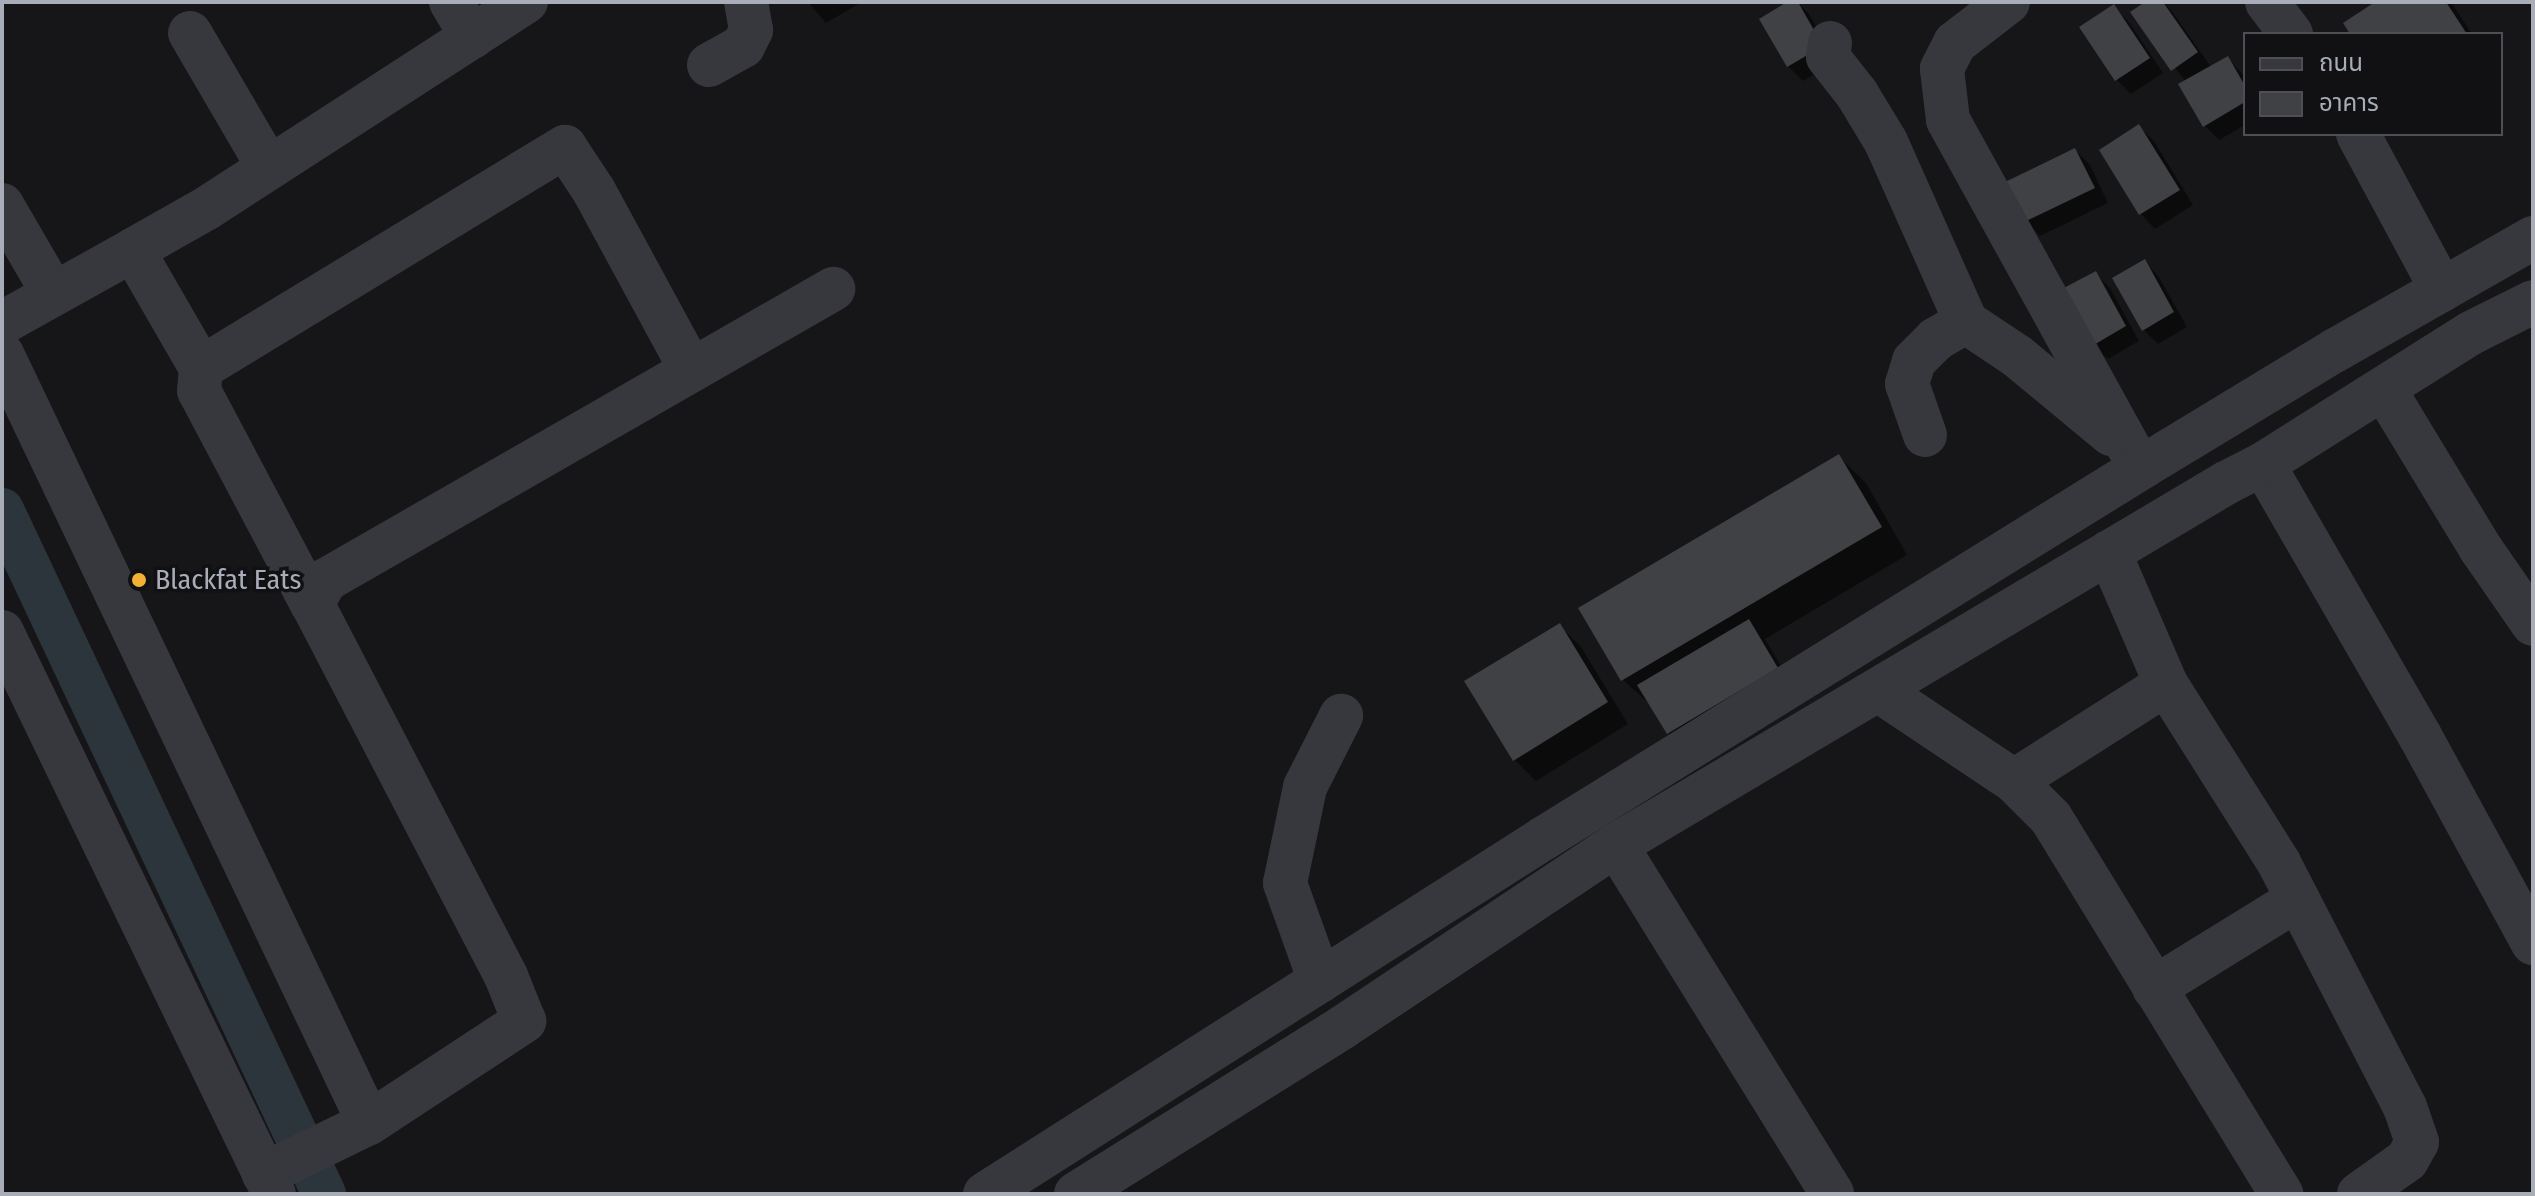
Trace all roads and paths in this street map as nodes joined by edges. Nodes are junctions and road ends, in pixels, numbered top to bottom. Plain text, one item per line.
1 (526, 2) edge
2 (746, 2) edge
3 (2008, 2) edge
4 (2267, 2) edge
5 (461, 20) edge
6 (2290, 32) edge
7 (190, 33) dead end
8 (1830, 43) dead end
9 (709, 65) dead end
10 (2359, 136) edge
11 (269, 168) junction
12 (2, 205) edge
13 (2533, 238) edge
14 (133, 250) junction
15 (833, 289) dead end
16 (2442, 290) junction
17 (53, 293) junction
18 (2533, 302) edge
19 (1966, 322) junction
20 (2, 323) edge
21 (2, 354) edge
22 (201, 368) junction
23 (691, 370) junction
24 (2384, 389) junction
25 (1925, 435) dead end
26 (2137, 457) junction
27 (2263, 464) junction
28 (2109, 552) junction
29 (312, 604) junction
30 (2533, 624) edge
31 (2, 632) edge
32 (2166, 684) junction
33 (1878, 690) junction
34 (1341, 716) dead end
35 (2014, 781) junction
36 (1616, 845) junction
37 (2298, 899) junction
38 (2533, 943) edge
39 (1320, 981) junction
40 (2154, 988) junction
41 (353, 1131) junction
42 (273, 1178) edge
43 (985, 1194) edge
44 (1076, 1194) edge
45 (1832, 1194) edge
46 (2281, 1194) edge
47 (2359, 1194) edge

1 - 5 street
2 - 9 street
3 - 26 street
4 - 6 street
5 - 11 street
7 - 11 street
8 - 19 street
10 - 16 street
11 - 14 street
12 - 17 street
13 - 16 street
14 - 17 street
14 - 22 street
15 - 23 street
16 - 26 street
17 - 20 street
18 - 24 street
19 - 25 street
19 - 26 street
21 - 41 street
22 - 23 street
22 - 29 street
23 - 29 street
24 - 27 street
24 - 30 street
26 - 39 street
27 - 28 street
27 - 38 street
28 - 32 street
28 - 33 street
29 - 41 street
31 - 42 street
32 - 35 street
32 - 37 street
33 - 35 street
33 - 36 street
34 - 39 street
35 - 40 street
36 - 44 street
36 - 45 street
37 - 40 street
37 - 47 street
39 - 43 street
40 - 46 street
41 - 42 street

